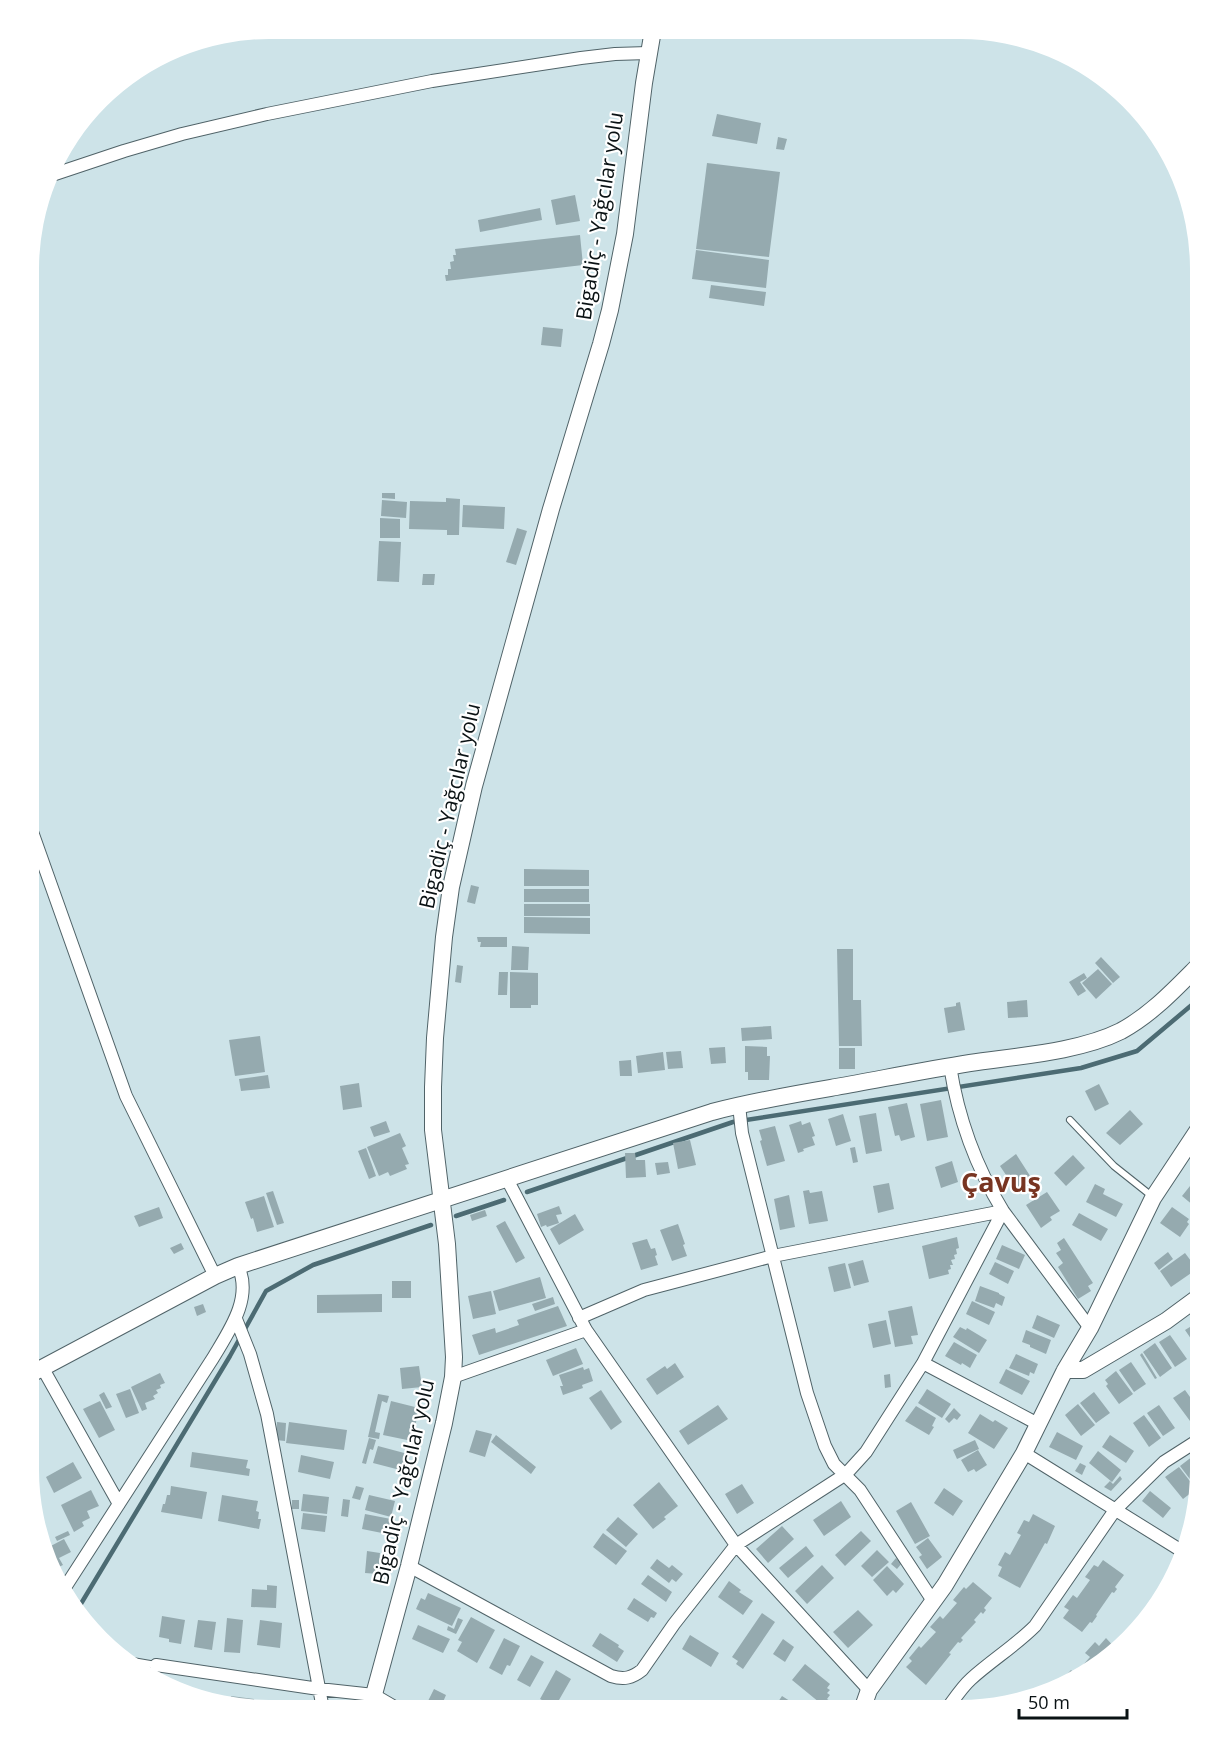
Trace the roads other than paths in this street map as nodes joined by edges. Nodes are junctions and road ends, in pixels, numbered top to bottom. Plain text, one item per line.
1 (651, 39) edge
2 (648, 53) junction
3 (61, 172) edge
4 (39, 851) edge
5 (1190, 974) edge
6 (951, 1071) junction
7 (739, 1109) junction
8 (1070, 1120) dead end
9 (1190, 1142) edge
10 (507, 1179) junction
11 (1154, 1198) junction
12 (441, 1201) junction
13 (1003, 1211) junction
14 (773, 1256) junction
15 (238, 1266) junction
16 (215, 1276) junction
17 (1190, 1303) edge
18 (579, 1318) junction
19 (238, 1323) junction
20 (1089, 1328) junction
21 (586, 1330) junction
22 (923, 1363) junction
23 (39, 1369) edge
24 (1065, 1370) junction
25 (39, 1376) edge
26 (453, 1377) junction
27 (1038, 1424) junction
28 (1190, 1445) edge
29 (1024, 1453) junction
30 (846, 1474) junction
31 (119, 1504) junction
32 (1115, 1510) junction
33 (736, 1545) junction
34 (1176, 1548) edge
35 (409, 1566) junction
36 (68, 1582) edge
37 (933, 1601) junction
38 (144, 1663) edge
39 (156, 1665) joint
40 (319, 1689) junction
41 (869, 1690) junction
42 (321, 1700) edge
43 (364, 1700) edge
44 (373, 1700) edge
45 (866, 1700) edge
46 (955, 1700) edge

1 - 2 street, Bigadiç - Yağcılar yolu
2 - 3 street
2 - 12 street, Bigadiç - Yağcılar yolu
4 - 16 street
5 - 6 street
6 - 7 street
6 - 13 street
7 - 10 street
7 - 14 street
8 - 11 lane
9 - 11 street
10 - 12 street
10 - 18 street
11 - 20 street
12 - 15 street
12 - 26 street, Bigadiç - Yağcılar yolu
13 - 14 street
13 - 20 street
13 - 22 street
14 - 18 street
14 - 30 street
15 - 16 street
15 - 19 street
16 - 23 street
17 - 24 street
18 - 21 street
19 - 31 street
19 - 40 street
20 - 24 street
21 - 26 street
21 - 33 street
22 - 27 street
22 - 30 street
24 - 27 street
25 - 31 street
26 - 35 street, Bigadiç - Yağcılar yolu
27 - 29 street
28 - 32 street
29 - 32 street
29 - 37 street
30 - 33 street
30 - 37 street
31 - 36 street
32 - 34 street
32 - 46 street
33 - 35 street
33 - 41 street
35 - 44 street, Bigadiç - Yağcılar yolu
37 - 41 street
38 - 39 lane
39 - 40 street
40 - 42 street
40 - 43 street
41 - 45 street

